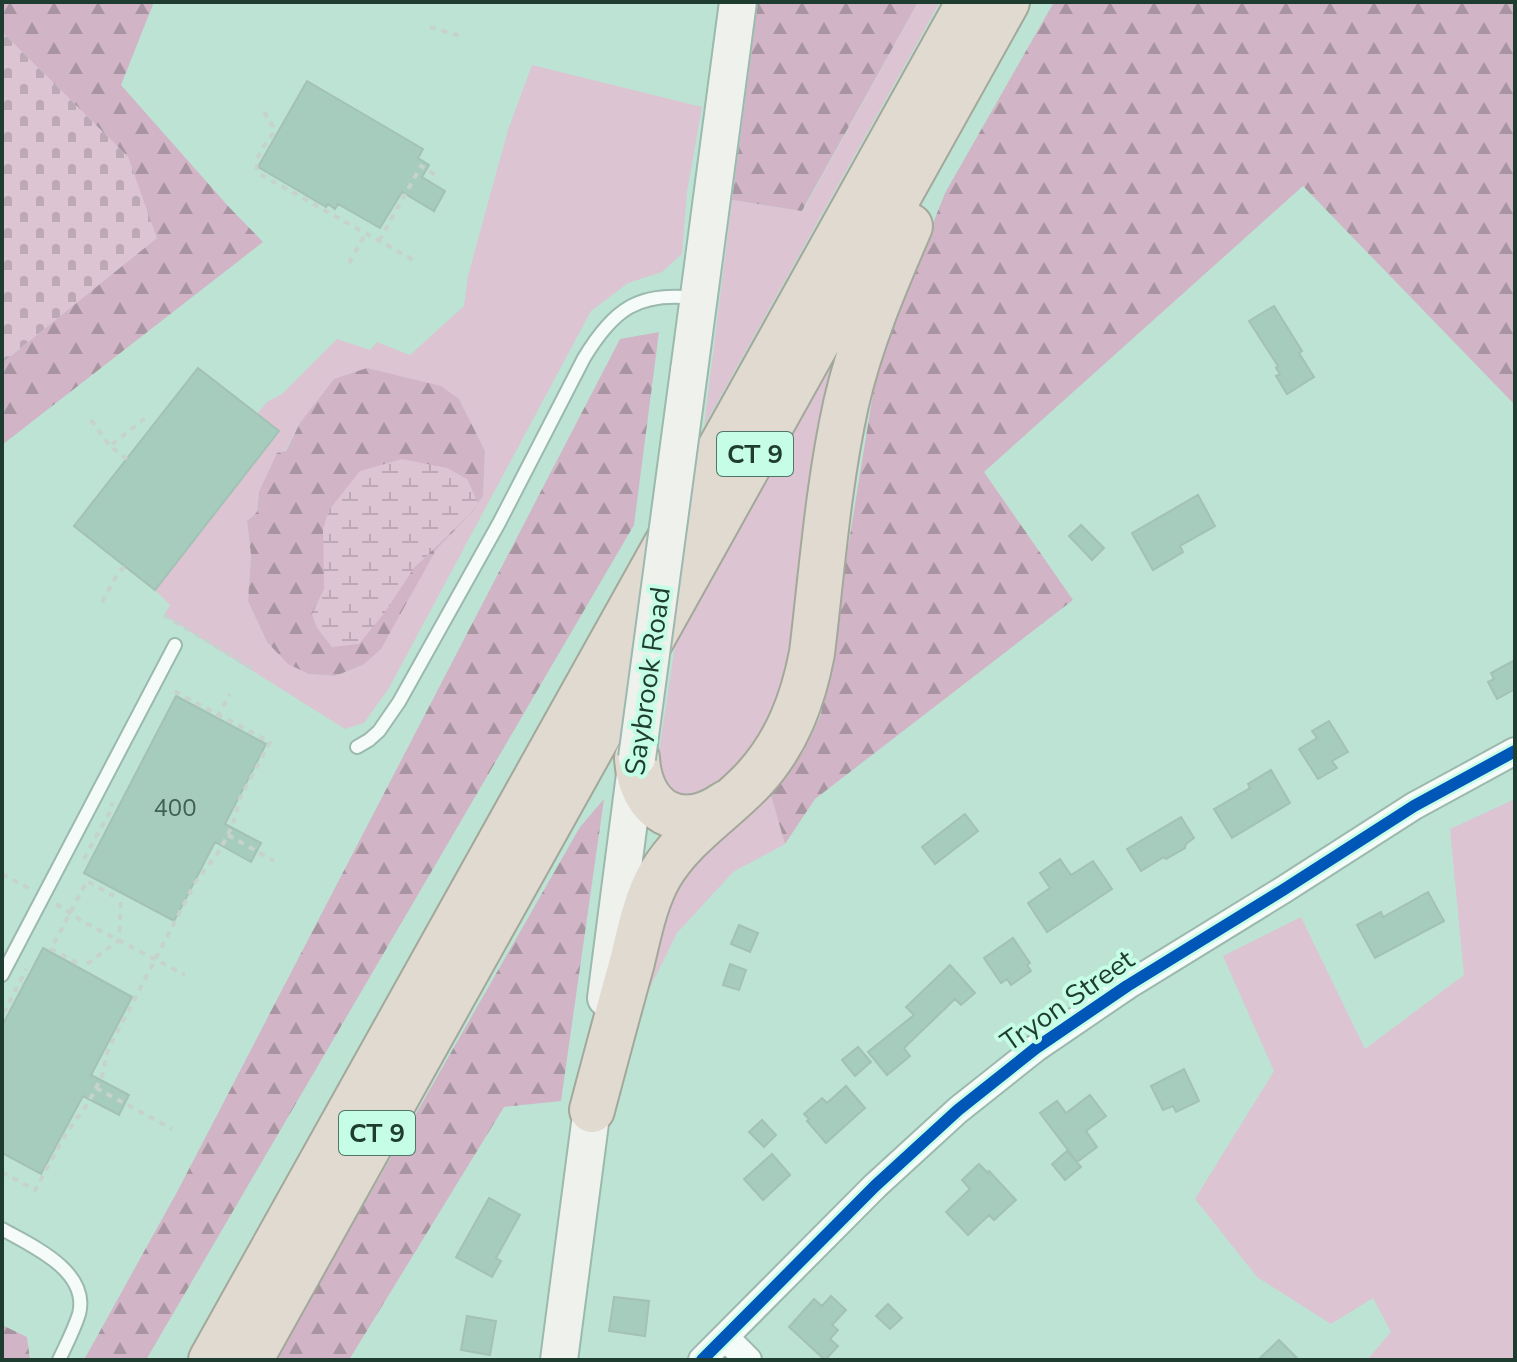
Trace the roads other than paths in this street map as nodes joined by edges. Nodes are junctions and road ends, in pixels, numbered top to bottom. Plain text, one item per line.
1 (738, 2) edge
2 (969, 2) edge
3 (1007, 2) edge
4 (1020, 2) edge
5 (699, 299) junction
6 (175, 645) dead end
7 (357, 747) dead end
8 (1515, 751) edge
9 (637, 758) junction
10 (734, 797) junction
11 (2, 975) edge
12 (592, 1110) junction
13 (290, 1220) junction
14 (2, 1229) edge
15 (725, 1337) junction
16 (59, 1360) edge
17 (199, 1360) edge
18 (211, 1360) edge
19 (250, 1360) edge
20 (559, 1360) edge
21 (702, 1360) edge
22 (748, 1360) edge

1 - 5 main road, Saybrook Road
2 - 13 highway, CT 9
3 - 19 highway, CT 9
4 - 10 highway
5 - 7 lane
5 - 9 main road, Saybrook Road, bridge
6 - 11 lane
8 - 15 street, Tryon Street
9 - 10 highway
9 - 12 main road, Saybrook Road
10 - 12 highway
12 - 20 main road, Saybrook Road
13 - 17 highway
13 - 18 highway, CT 9
14 - 16 lane
15 - 21 street, Tryon Street
15 - 22 street

